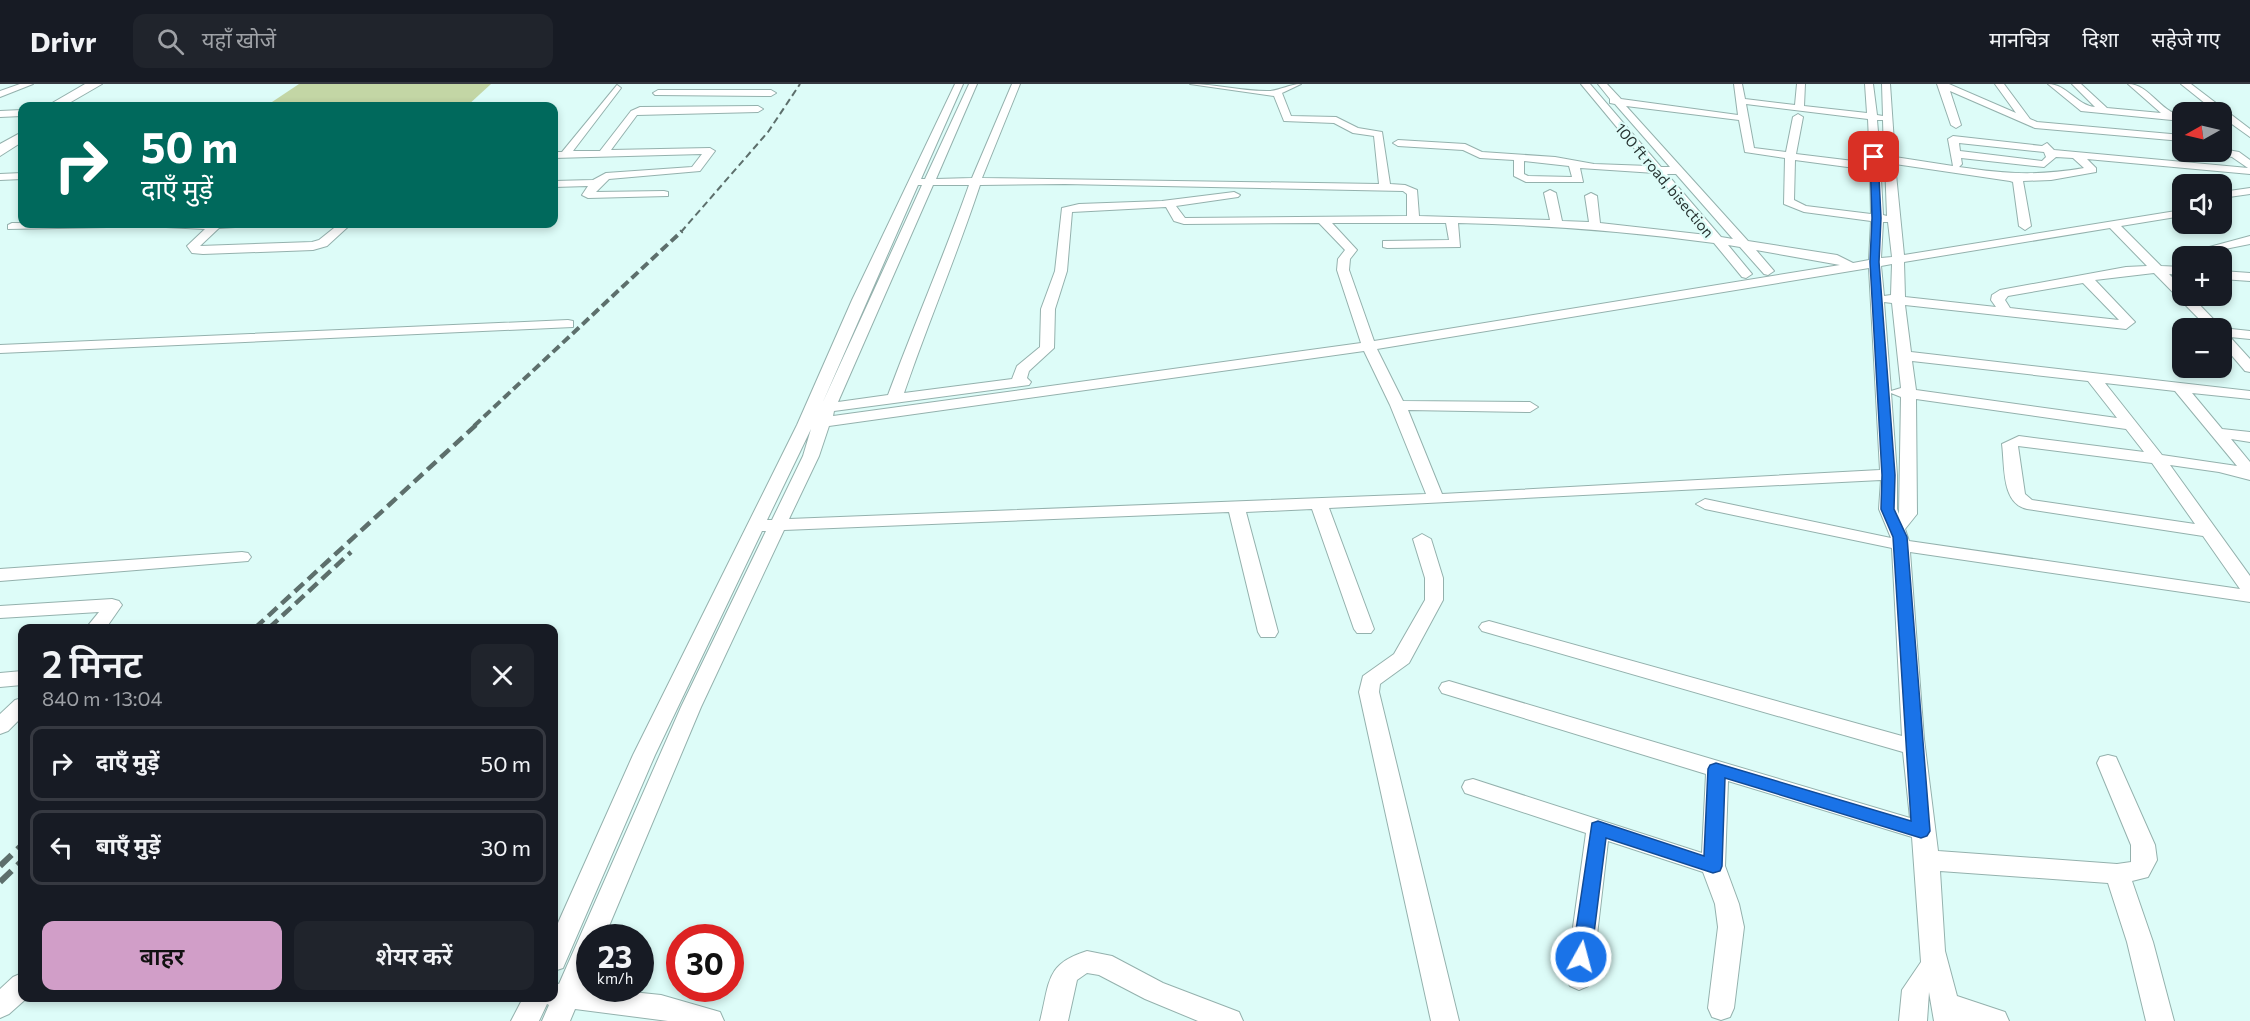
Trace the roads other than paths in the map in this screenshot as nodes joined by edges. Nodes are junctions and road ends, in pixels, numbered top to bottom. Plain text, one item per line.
1 (29, 84) edge
2 (95, 84) edge
3 (110, 84) edge
4 (706, 84) edge
5 (959, 84) edge
6 (973, 84) edge
7 (1016, 84) edge
8 (1194, 84) edge
9 (1297, 84) edge
10 (1585, 84) edge
11 (1602, 84) edge
12 (1738, 84) edge
13 (1801, 84) edge
14 (1869, 84) edge
15 (1942, 84) edge
16 (1999, 84) edge
17 (2052, 84) edge
18 (2076, 84) edge
19 (2132, 84) edge
20 (2185, 84) edge
21 (1886, 85) edge
22 (616, 88) dead end
23 (658, 93) dead end
24 (699, 93) junction
25 (771, 93) dead end
26 (1277, 93) junction
27 (0, 94) edge
28 (1599, 101) junction
29 (1618, 101) junction
30 (1742, 101) junction
31 (61, 102) edge
32 (78, 102) edge
33 (686, 109) junction
34 (758, 109) dead end
35 (2104, 111) junction
36 (1798, 112) junction
37 (18, 113) edge
38 (0, 114) edge
39 (1870, 117) junction
40 (2170, 117) joint
41 (1743, 118) junction
42 (1886, 119) junction
43 (676, 122) dead end
44 (2234, 122) joint
45 (2031, 123) junction
46 (1956, 125) dead end
47 (18, 128) edge
48 (2250, 134) edge
49 (2042, 136) junction
50 (2172, 137) edge
51 (0, 139) edge
52 (18, 139) edge
53 (1398, 143) dead end
54 (2232, 143) edge
55 (2250, 144) edge
56 (2172, 147) edge
57 (0, 151) edge
58 (2049, 152) junction
59 (604, 153) junction
60 (1955, 154) junction
61 (2232, 154) edge
62 (559, 155) edge
63 (2077, 156) junction
64 (1790, 157) junction
65 (1519, 158) junction
66 (1891, 159) junction
67 (1874, 162) junction
68 (1573, 163) junction
69 (2250, 165) edge
70 (1958, 168) junction
71 (1656, 171) junction
72 (1680, 171) junction
73 (2250, 171) edge
74 (18, 176) edge
75 (0, 177) edge
76 (2013, 178) junction
77 (976, 181) junction
78 (921, 182) junction
79 (596, 183) junction
80 (558, 184) edge
81 (1383, 187) junction
82 (2250, 190) edge
83 (1550, 193) dead end
84 (2232, 193) edge
85 (664, 194) dead end
86 (1591, 196) dead end
87 (2250, 202) edge
88 (1169, 203) junction
89 (2172, 204) edge
90 (2232, 205) edge
91 (1376, 210) junction
92 (2172, 214) edge
93 (1877, 218) junction
94 (1322, 219) junction
95 (1413, 219) junction
96 (1452, 220) junction
97 (1894, 220) junction
98 (2111, 223) junction
99 (1557, 224) junction
100 (1595, 226) junction
101 (2025, 226) junction
102 (12, 227) dead end
103 (18, 227) edge
104 (213, 228) edge
105 (340, 228) edge
106 (1714, 239) junction
107 (2250, 240) edge
108 (1743, 242) junction
109 (1387, 244) dead end
110 (2222, 246) edge
111 (1898, 254) junction
112 (1874, 257) junction
113 (1837, 259) junction
114 (1851, 266) junction
115 (2157, 269) junction
116 (2172, 270) edge
117 (1768, 271) junction
118 (1746, 274) junction
119 (2232, 274) edge
120 (2250, 277) edge
121 (2086, 278) junction
122 (2172, 284) edge
123 (1877, 298) junction
124 (1898, 301) junction
125 (2194, 306) edge
126 (2006, 313) junction
127 (2205, 318) edge
128 (568, 324) dead end
129 (2232, 334) edge
130 (2250, 335) edge
131 (1368, 341) junction
132 (2232, 346) edge
133 (0, 349) edge
134 (1906, 356) junction
135 (2250, 368) edge
136 (2095, 380) junction
137 (1018, 382) junction
138 (2180, 388) junction
139 (1883, 390) junction
140 (1909, 394) junction
141 (2250, 395) edge
142 (894, 399) junction
143 (1398, 405) junction
144 (1530, 407) dead end
145 (817, 417) junction
146 (2131, 425) junction
147 (2220, 433) junction
148 (2250, 437) edge
149 (2159, 461) junction
150 (2250, 473) edge
151 (1889, 475) junction
152 (1436, 499) junction
153 (1318, 503) junction
154 (1705, 504) dead end
155 (1236, 507) junction
156 (779, 525) junction
157 (756, 526) junction
158 (2208, 531) junction
159 (1899, 537) junction
160 (1422, 539) dead end
161 (242, 557) dead end
162 (0, 575) edge
163 (2249, 590) edge
164 (0, 612) edge
165 (99, 624) edge
166 (1489, 627) dead end
167 (1364, 628) dead end
168 (1268, 632) dead end
169 (18, 678) edge
170 (0, 680) edge
171 (1449, 688) dead end
172 (18, 709) edge
173 (0, 726) edge
174 (1913, 747) junction
175 (2108, 763) dead end
176 (1716, 769) junction
177 (1473, 787) dead end
178 (1598, 828) junction
179 (1921, 831) junction
180 (1927, 860) junction
181 (1713, 866) junction
182 (2117, 874) junction
183 (597, 924) edge
184 (558, 946) edge
185 (576, 949) edge
186 (558, 954) edge
187 (1934, 965) junction
188 (576, 967) edge
189 (1579, 978) dead end
190 (18, 989) edge
191 (560, 996) edge
192 (534, 1002) edge
193 (0, 1006) edge
194 (1721, 1008) dead end
195 (1948, 1013) edge
196 (525, 1021) edge
197 (556, 1021) edge
198 (710, 1021) edge
199 (1054, 1021) edge
200 (1229, 1021) edge
201 (1445, 1021) edge
202 (1913, 1021) edge
203 (1995, 1021) edge
204 (2160, 1021) edge

1 - 27 street
2 - 31 highway
3 - 32 highway
4 - 24 street
5 - 78 street
6 - 78 street
7 - 77 street
8 - 26 street
9 - 26 street
10 - 28 street, 100 ft road, bisection
11 - 29 street
12 - 30 street
13 - 36 street
14 - 21 street
14 - 39 street
15 - 45 street
15 - 46 street
16 - 45 street
17 - 35 street
18 - 35 street
19 - 40 street
20 - 44 street
21 - 42 street
22 - 62 street
23 - 24 street
24 - 25 street
24 - 33 street
26 - 81 street
28 - 29 street
28 - 71 street, 100 ft road, bisection
29 - 41 street
29 - 72 street
30 - 36 street
30 - 41 street
33 - 34 street
33 - 43 street
33 - 59 street
35 - 40 street
36 - 39 street
36 - 64 street
37 - 38 street
39 - 42 street
39 - 67 street
41 - 64 street
42 - 66 street
44 - 48 street
45 - 49 street
45 - 50 street
47 - 51 highway
49 - 56 street
49 - 58 street
52 - 57 highway
53 - 65 street
54 - 55 street
58 - 60 street
58 - 60 street
58 - 63 street
59 - 62 street
59 - 79 street
60 - 70 street
61 - 69 street
63 - 73 street
63 - 76 street
64 - 67 street
64 - 93 street
65 - 68 street
65 - 68 street
66 - 67 street
66 - 70 street
66 - 97 street
67 - 93 street
68 - 71 street
70 - 76 street
71 - 72 street
71 - 106 street, 100 ft road, bisection
72 - 108 street
74 - 75 street
76 - 101 street
77 - 78 street
77 - 81 street
77 - 142 street
78 - 145 street
79 - 80 street
79 - 85 street
81 - 91 street
81 - 95 street
82 - 84 street
83 - 99 street
86 - 100 street
87 - 90 street
88 - 91 street
88 - 94 street
88 - 137 street
89 - 101 street
91 - 94 street
91 - 95 street
92 - 98 street
93 - 97 street
93 - 112 street
94 - 131 street
95 - 96 street
96 - 99 street
96 - 109 street
97 - 111 street
98 - 111 street
98 - 115 street
99 - 100 street
100 - 106 street
101 - 111 street
102 - 103 street
104 - 105 street
106 - 108 street
106 - 118 street, 100 ft road, bisection
107 - 110 street
108 - 113 street
108 - 117 street
111 - 112 street
111 - 124 street
112 - 113 street
112 - 114 street
112 - 123 street
113 - 114 street
113 - 117 street
114 - 131 street
115 - 116 street
115 - 121 street
115 - 122 street
117 - 118 street
118 - 131 street
119 - 120 street
121 - 126 street
121 - 126 street
123 - 124 street
123 - 139 street
124 - 126 street
124 - 134 street
125 - 127 street
128 - 133 street
129 - 130 street
131 - 137 street
131 - 143 street
131 - 145 street
132 - 135 street
134 - 136 street
134 - 140 street
136 - 138 street
136 - 146 street
137 - 142 street
138 - 141 street
138 - 147 street
139 - 140 street
139 - 151 street
140 - 146 street
140 - 159 street
142 - 145 street
143 - 144 street
143 - 152 street
145 - 156 street
145 - 157 street
146 - 149 street
147 - 148 street
147 - 150 street
149 - 150 street
149 - 158 street
149 - 158 street
151 - 152 street
151 - 159 street
152 - 153 street
153 - 155 street
153 - 167 street
154 - 159 street
155 - 156 street
155 - 168 street
156 - 157 street
156 - 183 street
157 - 184 street
158 - 163 street
159 - 163 street
159 - 174 street
160 - 201 street
161 - 162 street
164 - 165 street
166 - 174 street
169 - 170 street
171 - 176 street
172 - 173 street
174 - 179 street
175 - 182 street
176 - 179 street
176 - 181 street
177 - 178 street
178 - 181 street
178 - 189 street
179 - 180 street
180 - 182 street
180 - 187 street
181 - 194 street
182 - 204 street
185 - 186 street
187 - 195 street
187 - 202 street
188 - 191 street
190 - 193 street
191 - 197 street
191 - 198 street
192 - 196 street
195 - 203 street
199 - 200 street

